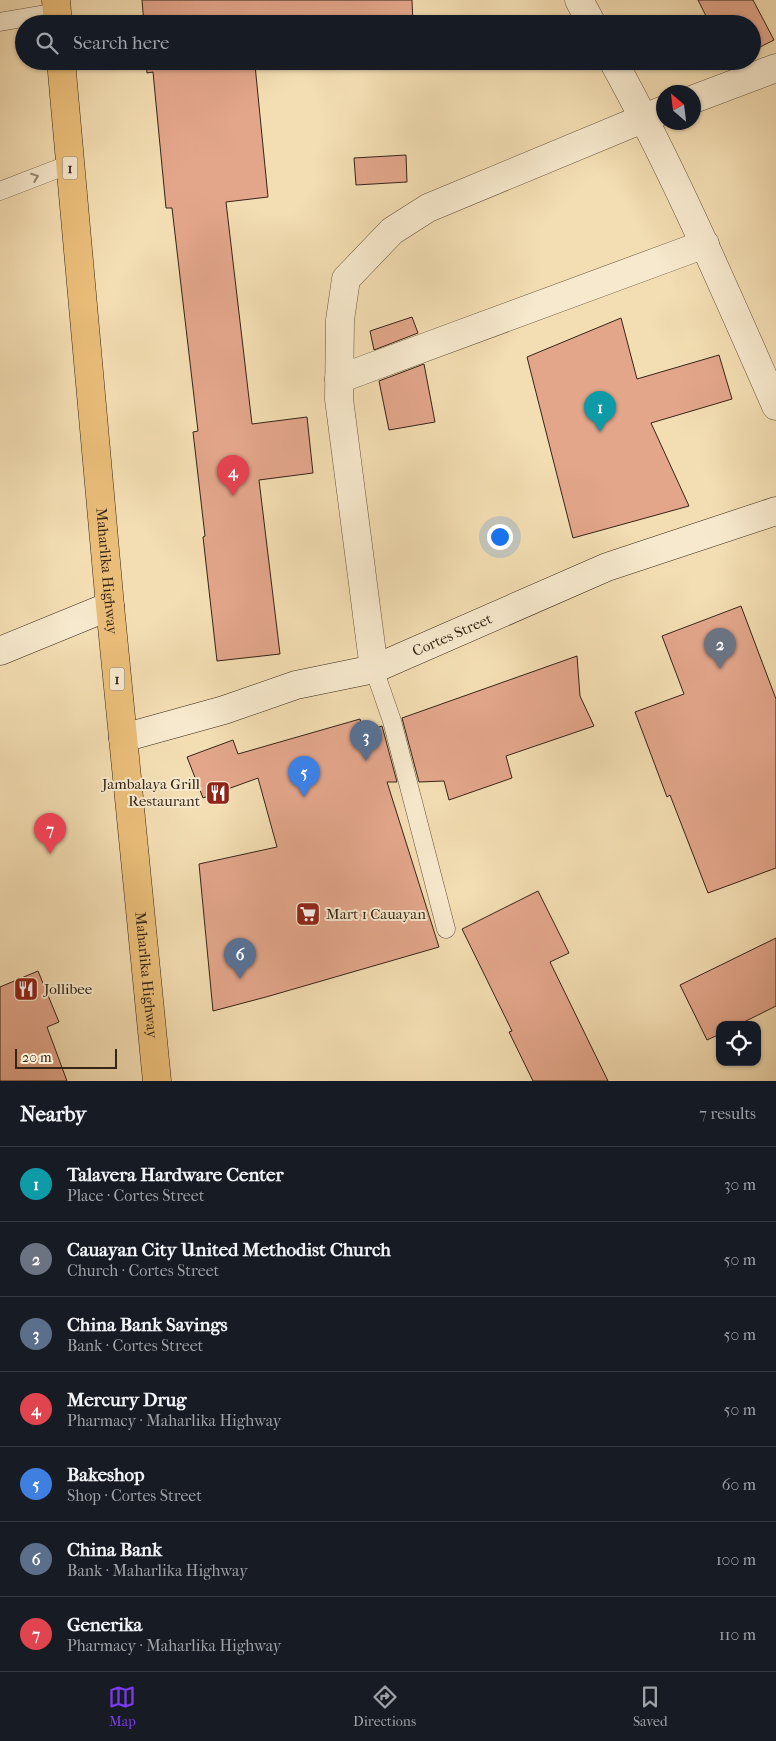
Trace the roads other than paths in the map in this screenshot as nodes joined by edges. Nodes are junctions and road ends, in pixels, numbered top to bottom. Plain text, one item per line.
1 (579, 0) edge
2 (57, 12) edge
3 (40, 15) edge
4 (587, 15) edge
5 (15, 19) edge
6 (0, 22) edge
7 (776, 68) edge
8 (62, 70) edge
9 (620, 70) edge
10 (701, 96) edge
11 (654, 114) edge
12 (70, 164) junction
13 (0, 191) edge
14 (705, 244) junction
15 (339, 379) junction
16 (776, 406) edge
17 (776, 510) edge
18 (110, 606) junction
19 (0, 651) edge
20 (374, 669) junction
21 (123, 738) junction
22 (446, 929) dead end
23 (157, 1081) edge

1 - 4 street
2 - 3 lane
5 - 6 lane
7 - 10 street
8 - 12 main road, Maharlika Highway / 1
9 - 11 street
11 - 14 street
11 - 15 street
13 -> 12 lane
12 - 18 main road, Maharlika Highway / 1
14 - 15 street
14 - 16 street
15 - 20 street
17 - 20 street, Cortes Street
18 - 19 street
18 - 21 main road, Maharlika Highway / 1
20 - 21 street, Cortes Street
20 - 22 lane
21 - 23 main road, Maharlika Highway / 1

